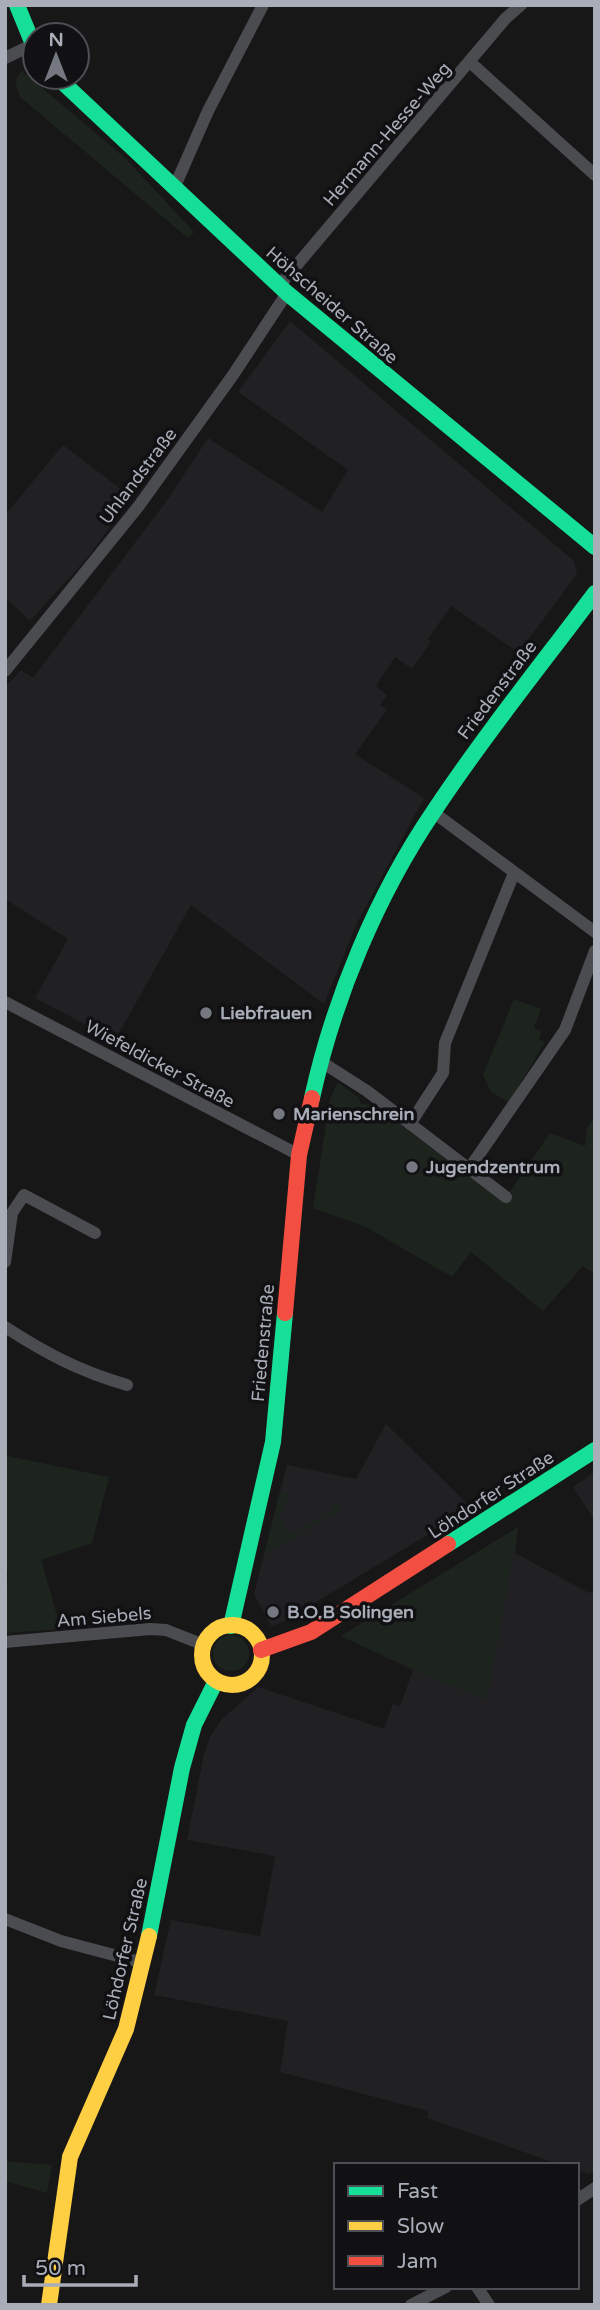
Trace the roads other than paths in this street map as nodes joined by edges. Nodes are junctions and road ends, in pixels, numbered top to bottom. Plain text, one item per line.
1 (263, 5) edge
2 (521, 5) edge
3 (471, 63) junction
4 (72, 91) edge
5 (595, 176) edge
6 (175, 186) junction
7 (283, 290) junction
8 (595, 547) edge
9 (595, 593) edge
10 (5, 671) edge
11 (433, 812) junction
12 (514, 873) junction
13 (595, 932) edge
14 (595, 951) edge
15 (5, 1002) edge
16 (320, 1061) junction
17 (410, 1124) junction
18 (299, 1155) junction
19 (469, 1169) junction
20 (506, 1197) dead end
21 (95, 1233) dead end
22 (5, 1262) edge
23 (5, 1327) edge
24 (127, 1385) dead end
25 (595, 1450) edge
26 (231, 1626) junction
27 (5, 1642) edge
28 (204, 1644) junction
29 (261, 1650) junction
30 (216, 1681) junction
31 (5, 1919) edge
32 (144, 1963) junction
33 (595, 2188) edge
34 (579, 2199) edge
35 (442, 2289) edge
36 (478, 2289) edge
37 (48, 2305) edge
38 (411, 2305) edge
39 (489, 2305) edge

1 - 6 street
2 - 3 street, Hermann-Hesse-Weg
3 - 5 street
3 - 7 street, Hermann-Hesse-Weg
4 - 6 main road, Höhscheider Straße
6 - 7 main road, Höhscheider Straße
7 - 8 main road, Höhscheider Straße
7 - 10 street, Uhlandstraße
9 - 11 main road, Friedenstraße
11 - 12 street
11 - 16 main road, Friedenstraße
12 - 13 street
12 - 17 street
14 - 19 street
15 - 18 street, Wiefeldicker Straße
16 - 17 street
16 - 18 main road, Friedenstraße
17 - 19 street
18 - 26 main road, Friedenstraße
19 - 20 street
21 - 22 street
23 - 24 street
25 - 29 main road, Löhdorfer Straße
26 - 28 main road
26 - 29 main road
27 - 28 street, Am Siebels
28 - 30 main road
29 - 30 main road
30 - 32 main road, Löhdorfer Straße
31 - 32 street
32 - 37 main road, Löhdorfer Straße
33 - 34 street
35 - 38 street
36 - 39 street

